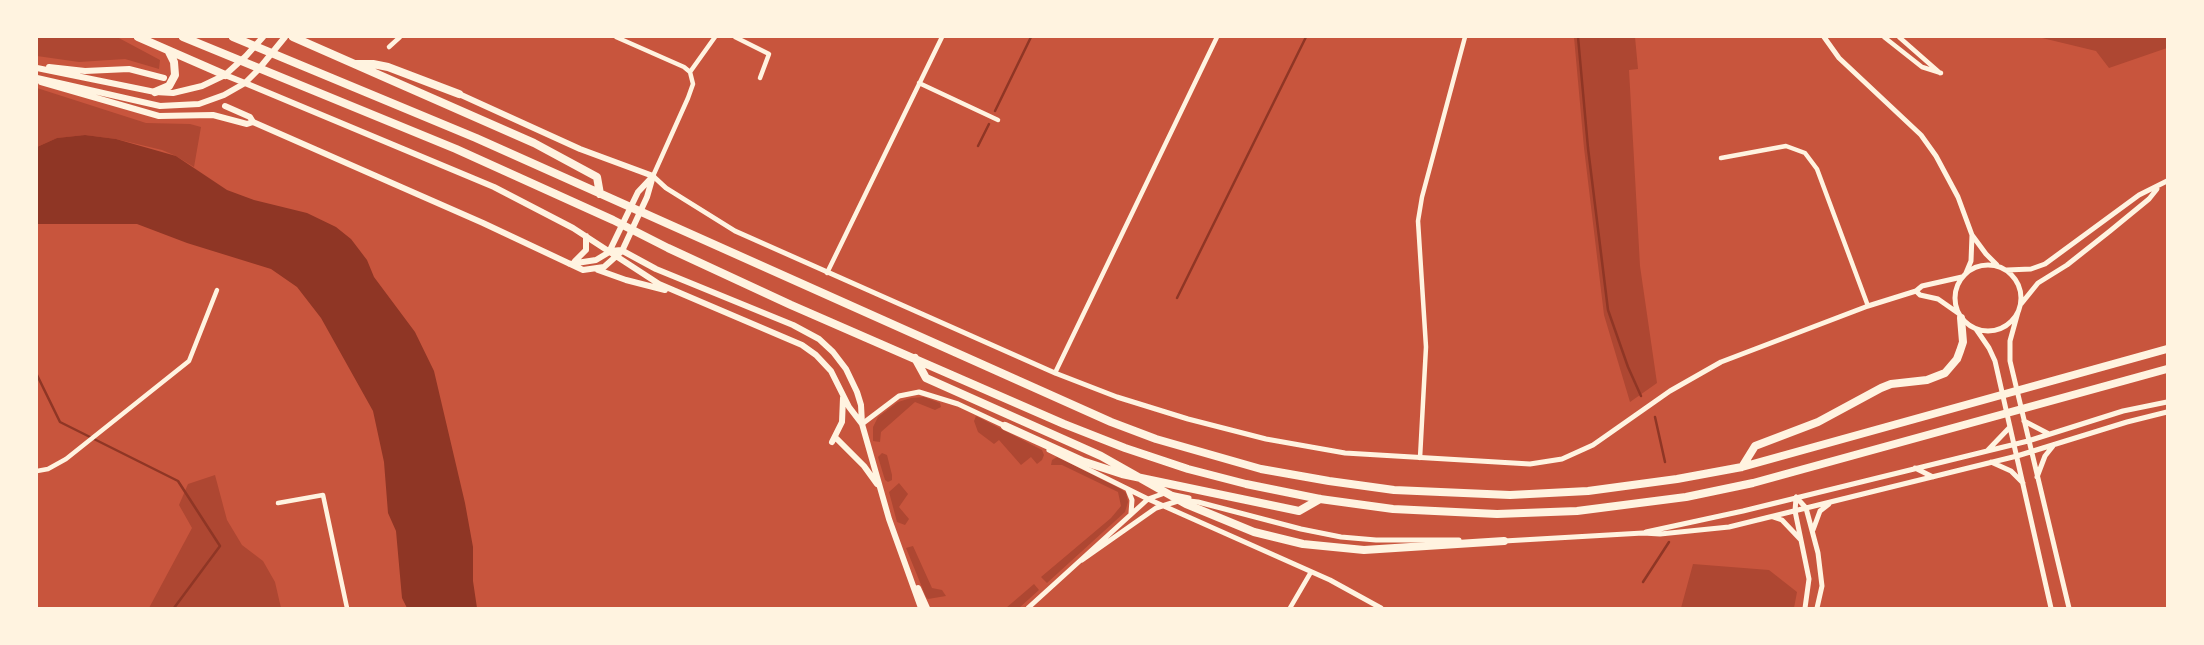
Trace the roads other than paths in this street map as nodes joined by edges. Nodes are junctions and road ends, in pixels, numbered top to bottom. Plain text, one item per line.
1 (138, 37) edge
2 (183, 37) edge
3 (233, 37) edge
4 (263, 37) edge
5 (285, 37) edge
6 (293, 37) edge
7 (308, 37) edge
8 (400, 37) edge
9 (616, 37) edge
10 (716, 37) edge
11 (735, 37) edge
12 (942, 37) edge
13 (1217, 37) edge
14 (1465, 37) edge
15 (1824, 37) edge
16 (1884, 37) edge
17 (1899, 37) edge
18 (314, 46) junction
19 (389, 47) dead end
20 (168, 51) junction
21 (353, 64) junction
22 (37, 67) edge
23 (229, 72) junction
24 (690, 72) junction
25 (164, 78) dead end
26 (760, 78) dead end
27 (37, 79) edge
28 (248, 80) junction
29 (919, 83) junction
30 (155, 92) junction
31 (459, 94) joint
32 (226, 106) dead end
33 (998, 121) dead end
34 (253, 122) junction
35 (1721, 158) dead end
36 (653, 176) junction
37 (2167, 181) edge
38 (2158, 186) junction
39 (600, 194) junction
40 (2103, 221) junction
41 (2110, 231) junction
42 (1972, 235) junction
43 (586, 236) junction
44 (622, 251) junction
45 (609, 252) junction
46 (615, 259) junction
47 (570, 264) junction
48 (1997, 265) junction
49 (596, 269) junction
50 (2007, 270) junction
51 (827, 273) junction
52 (1964, 275) junction
53 (217, 290) dead end
54 (1916, 291) junction
55 (679, 293) junction
56 (2021, 305) junction
57 (1868, 306) junction
58 (2018, 312) junction
59 (1960, 316) junction
60 (1976, 329) junction
61 (2167, 349) edge
62 (915, 358) junction
63 (2167, 369) edge
64 (1055, 373) junction
65 (843, 395) junction
66 (2167, 402) edge
67 (2167, 412) edge
68 (2024, 421) junction
69 (862, 424) junction
70 (1005, 426) junction
71 (2010, 427) junction
72 (2050, 434) junction
73 (2028, 441) junction
74 (2014, 444) junction
75 (2053, 445) junction
76 (1988, 450) junction
77 (2031, 452) junction
78 (2017, 456) junction
79 (1420, 458) junction
80 (1991, 462) junction
81 (1742, 467) junction
82 (1915, 468) junction
83 (37, 471) edge
84 (1933, 477) junction
85 (2037, 477) junction
86 (2024, 483) junction
87 (1126, 488) junction
88 (880, 489) junction
89 (1796, 496) junction
90 (1148, 499) junction
91 (1320, 499) junction
92 (1198, 502) junction
93 (1832, 502) junction
94 (278, 503) dead end
95 (1162, 505) junction
96 (1806, 508) junction
97 (1795, 512) junction
98 (1131, 513) junction
99 (1773, 517) junction
100 (1812, 531) junction
101 (1643, 533) junction
102 (1504, 541) junction
103 (1802, 541) junction
104 (903, 558) junction
105 (1083, 560) junction
106 (1311, 572) junction
107 (347, 608) edge
108 (921, 608) edge
109 (927, 608) edge
110 (1028, 608) edge
111 (1290, 608) edge
112 (1381, 608) edge
113 (1805, 608) edge
114 (1817, 608) edge
115 (2052, 608) edge
116 (2069, 608) edge

1 - 20 highway
2 - 62 highway
3 - 39 highway
4 - 23 main road
5 - 28 main road
6 - 18 highway
7 - 18 highway
8 - 19 street
9 - 24 street
10 - 24 street
11 - 26 street
12 - 29 street
13 - 64 street
14 - 79 street
15 - 42 street
16 - 17 street
18 - 21 highway
20 - 23 highway
20 - 30 highway
21 - 31 highway
21 - 39 highway
22 - 25 main road
22 - 30 main road
23 - 28 main road
23 - 30 main road
24 - 36 street
27 - 28 main road
27 - 34 main road
28 - 43 main road
29 - 33 street
29 - 51 street
31 - 36 main road
32 - 34 main road
34 - 47 main road
35 - 57 street
36 - 44 main road
36 - 45 main road
36 - 51 street
37 - 38 street
38 - 40 street
38 - 41 street
39 - 81 highway
40 - 41 street
40 - 50 street
41 - 56 street
42 - 48 street
42 - 52 street
43 - 45 main road
43 - 47 main road
44 - 45 main road
44 - 46 main road
44 - 69 main road
45 - 46 main road
45 - 47 main road
46 - 49 main road
46 - 55 main road
47 - 49 main road
48 - 50 street
48 - 52 street
49 - 55 main road
50 - 56 street
51 - 64 street
52 - 54 street
52 - 59 street
53 - 83 street
54 - 57 street
54 - 59 street
55 - 65 main road
56 - 58 street
57 - 79 street
58 - 60 street
58 - 68 street
59 - 60 street
59 - 81 highway
60 - 71 street
61 - 81 highway
62 - 91 highway
62 - 102 highway
63 - 91 highway
64 - 79 street
65 - 69 main road
65 - 88 main road
66 - 72 street
67 - 75 street
68 - 72 street
68 - 73 street
69 - 70 street
69 - 88 main road
70 - 87 street
70 - 91 highway
71 - 74 street
71 - 76 street
72 - 73 street
73 - 74 street
73 - 77 street
74 - 76 street
74 - 78 street
75 - 77 street
75 - 85 street
76 - 82 street
77 - 78 street
77 - 85 street
78 - 80 street
78 - 86 street
80 - 84 street
80 - 86 street
82 - 84 street
82 - 89 street
84 - 93 street
85 - 116 street
86 - 115 street
87 - 90 street
87 - 98 street
88 - 104 main road
89 - 96 street
89 - 97 street
89 - 101 street
90 - 92 street
90 - 95 street
90 - 98 street
92 - 95 street
92 - 102 street
93 - 96 street
93 - 100 street
94 - 107 street
95 - 105 street
95 - 106 street
96 - 97 street
96 - 100 street
97 - 99 street
97 - 103 street
98 - 105 street
99 - 101 street
99 - 103 street
100 - 114 street
101 - 102 street
103 - 113 street
104 - 108 main road
104 - 109 main road
105 - 110 street
106 - 111 street
106 - 112 street

